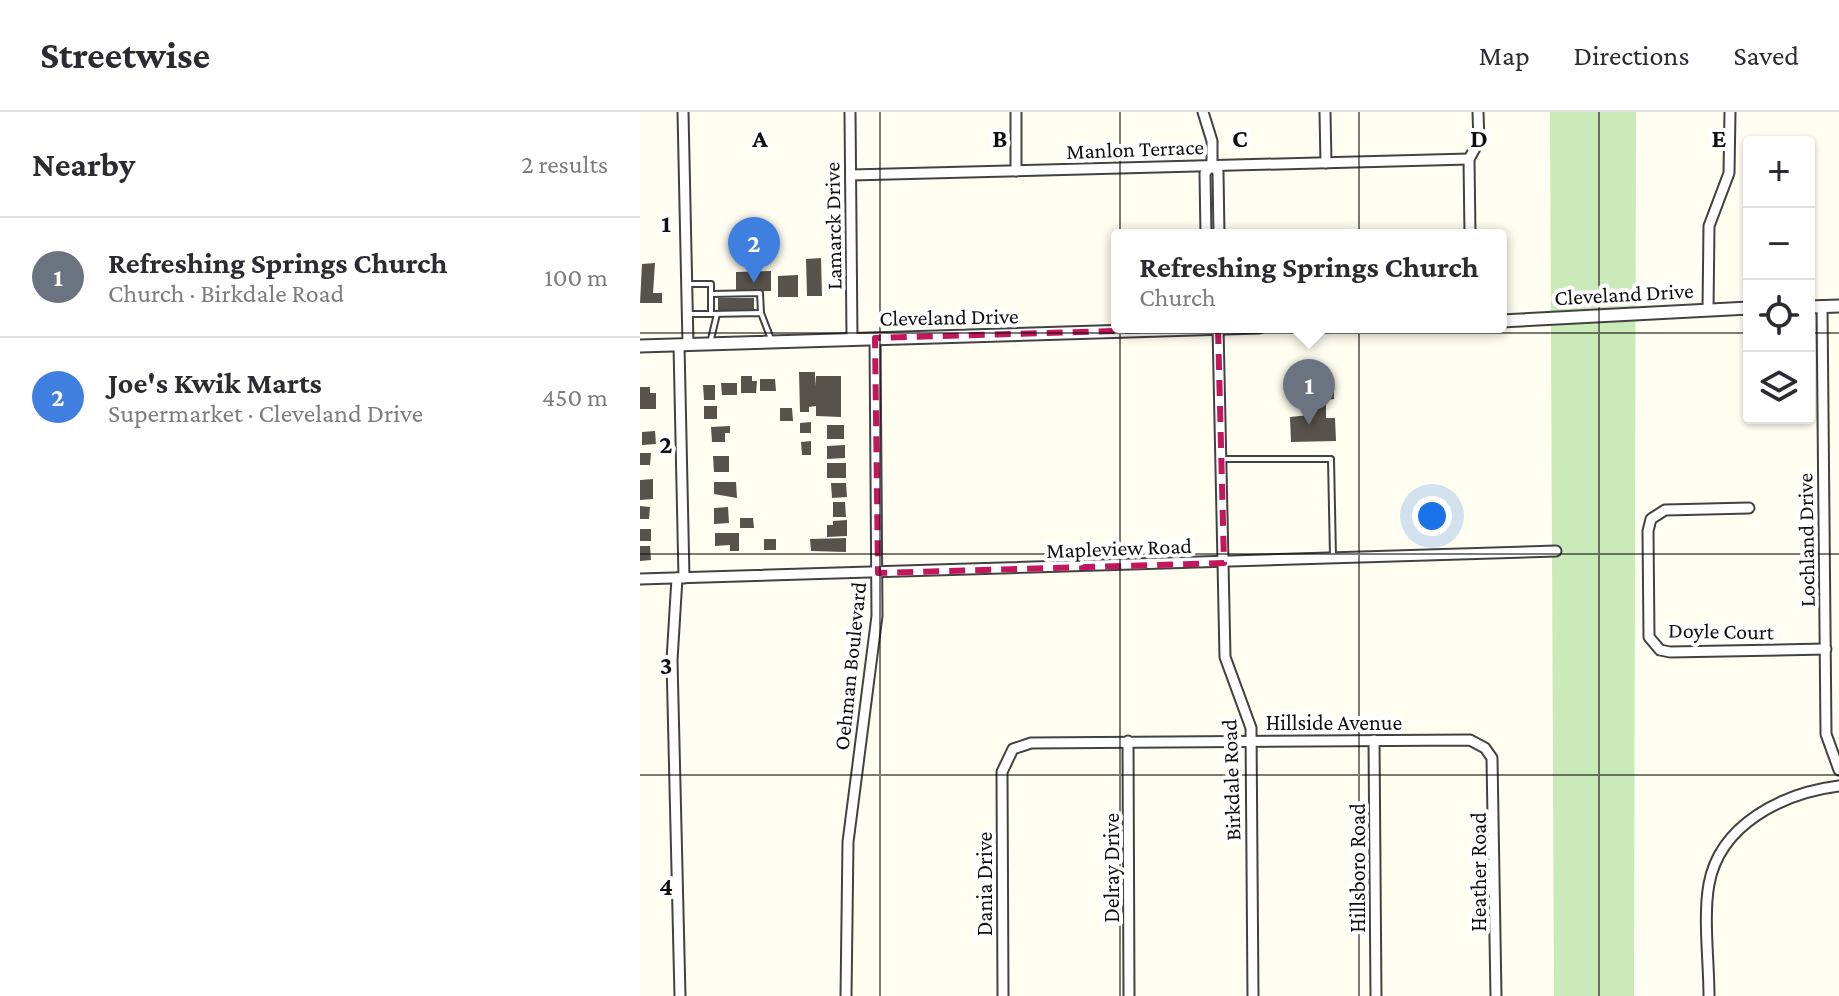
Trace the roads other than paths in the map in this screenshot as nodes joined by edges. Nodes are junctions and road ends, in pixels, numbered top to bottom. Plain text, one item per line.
1 (683, 112) edge
2 (850, 112) edge
3 (1016, 112) edge
4 (1203, 112) edge
5 (1325, 112) edge
6 (1478, 112) edge
7 (1730, 112) edge
8 (1469, 159) junction
9 (1326, 163) junction
10 (1212, 165) junction
11 (1016, 171) junction
12 (851, 175) junction
13 (1206, 229) edge
14 (1219, 229) edge
15 (1470, 229) edge
16 (686, 284) junction
17 (711, 294) junction
18 (1822, 306) junction
19 (1839, 306) edge
20 (1815, 307) edge
21 (1743, 308) edge
22 (1708, 310) junction
23 (761, 313) junction
24 (687, 314) junction
25 (714, 314) junction
26 (1507, 321) edge
27 (1111, 330) edge
28 (1218, 333) edge
29 (875, 338) junction
30 (852, 339) junction
31 (772, 342) junction
32 (710, 344) junction
33 (684, 345) junction
34 (640, 346) edge
35 (1222, 459) junction
36 (1749, 508) dead end
37 (1556, 551) dead end
38 (1333, 559) junction
39 (1224, 563) junction
40 (878, 573) junction
41 (681, 578) junction
42 (640, 579) edge
43 (1826, 649) junction
44 (1251, 740) junction
45 (1374, 740) junction
46 (1128, 741) junction
47 (1488, 750) joint
48 (1839, 770) edge
49 (1002, 772) joint
50 (1839, 786) edge
51 (680, 996) edge
52 (846, 996) edge
53 (1003, 996) edge
54 (1129, 996) edge
55 (1253, 996) edge
56 (1376, 996) edge
57 (1496, 996) edge
58 (1709, 996) edge

1 - 16 street
2 - 12 street, Lamarck Drive
3 - 11 street
4 - 10 street
5 - 9 street
6 - 8 street
7 - 22 street
8 - 9 street, Manlon Terrace
8 - 15 street
9 - 10 street, Manlon Terrace
10 - 11 street, Manlon Terrace
10 - 13 street
10 - 14 street
11 - 12 street, Manlon Terrace
12 - 30 street, Lamarck Drive
16 - 17 lane
16 - 24 street
17 - 23 lane
17 - 25 lane
18 - 19 street
18 - 20 street
18 - 43 street, Lochland Drive
21 - 22 street, Cleveland Drive
22 - 26 street, Cleveland Drive
23 - 25 lane
23 - 31 lane
24 - 25 lane
24 - 33 street
25 - 32 lane
27 - 29 street, Cleveland Drive
28 - 35 street, Birkdale Road
29 - 30 street, Cleveland Drive
29 - 40 street, Oehman Boulevard
30 - 31 street, Cleveland Drive
31 - 32 street, Cleveland Drive
32 - 33 street, Cleveland Drive
33 - 34 street, Cleveland Drive
33 - 41 street
35 - 38 lane
35 - 39 street, Birkdale Road
36 - 43 street, Doyle Court
37 - 38 street, Mapleview Road
38 - 39 street, Mapleview Road
39 - 40 street, Mapleview Road
39 - 44 street, Birkdale Road
40 - 41 street, Mapleview Road
40 - 52 street, Oehman Boulevard
41 - 42 street, Mapleview Road
41 - 51 street
43 - 48 street, Lochland Drive
44 - 45 street, Hillside Avenue
44 - 46 street, Hillside Avenue
44 - 55 street, Birkdale Road
45 - 47 street, Hillside Avenue
45 - 56 street, Hillsboro Road
46 - 49 street, Hillside Avenue
46 - 54 street, Delray Drive
47 - 57 street, Heather Road
49 - 53 street, Dania Drive
50 - 58 street

